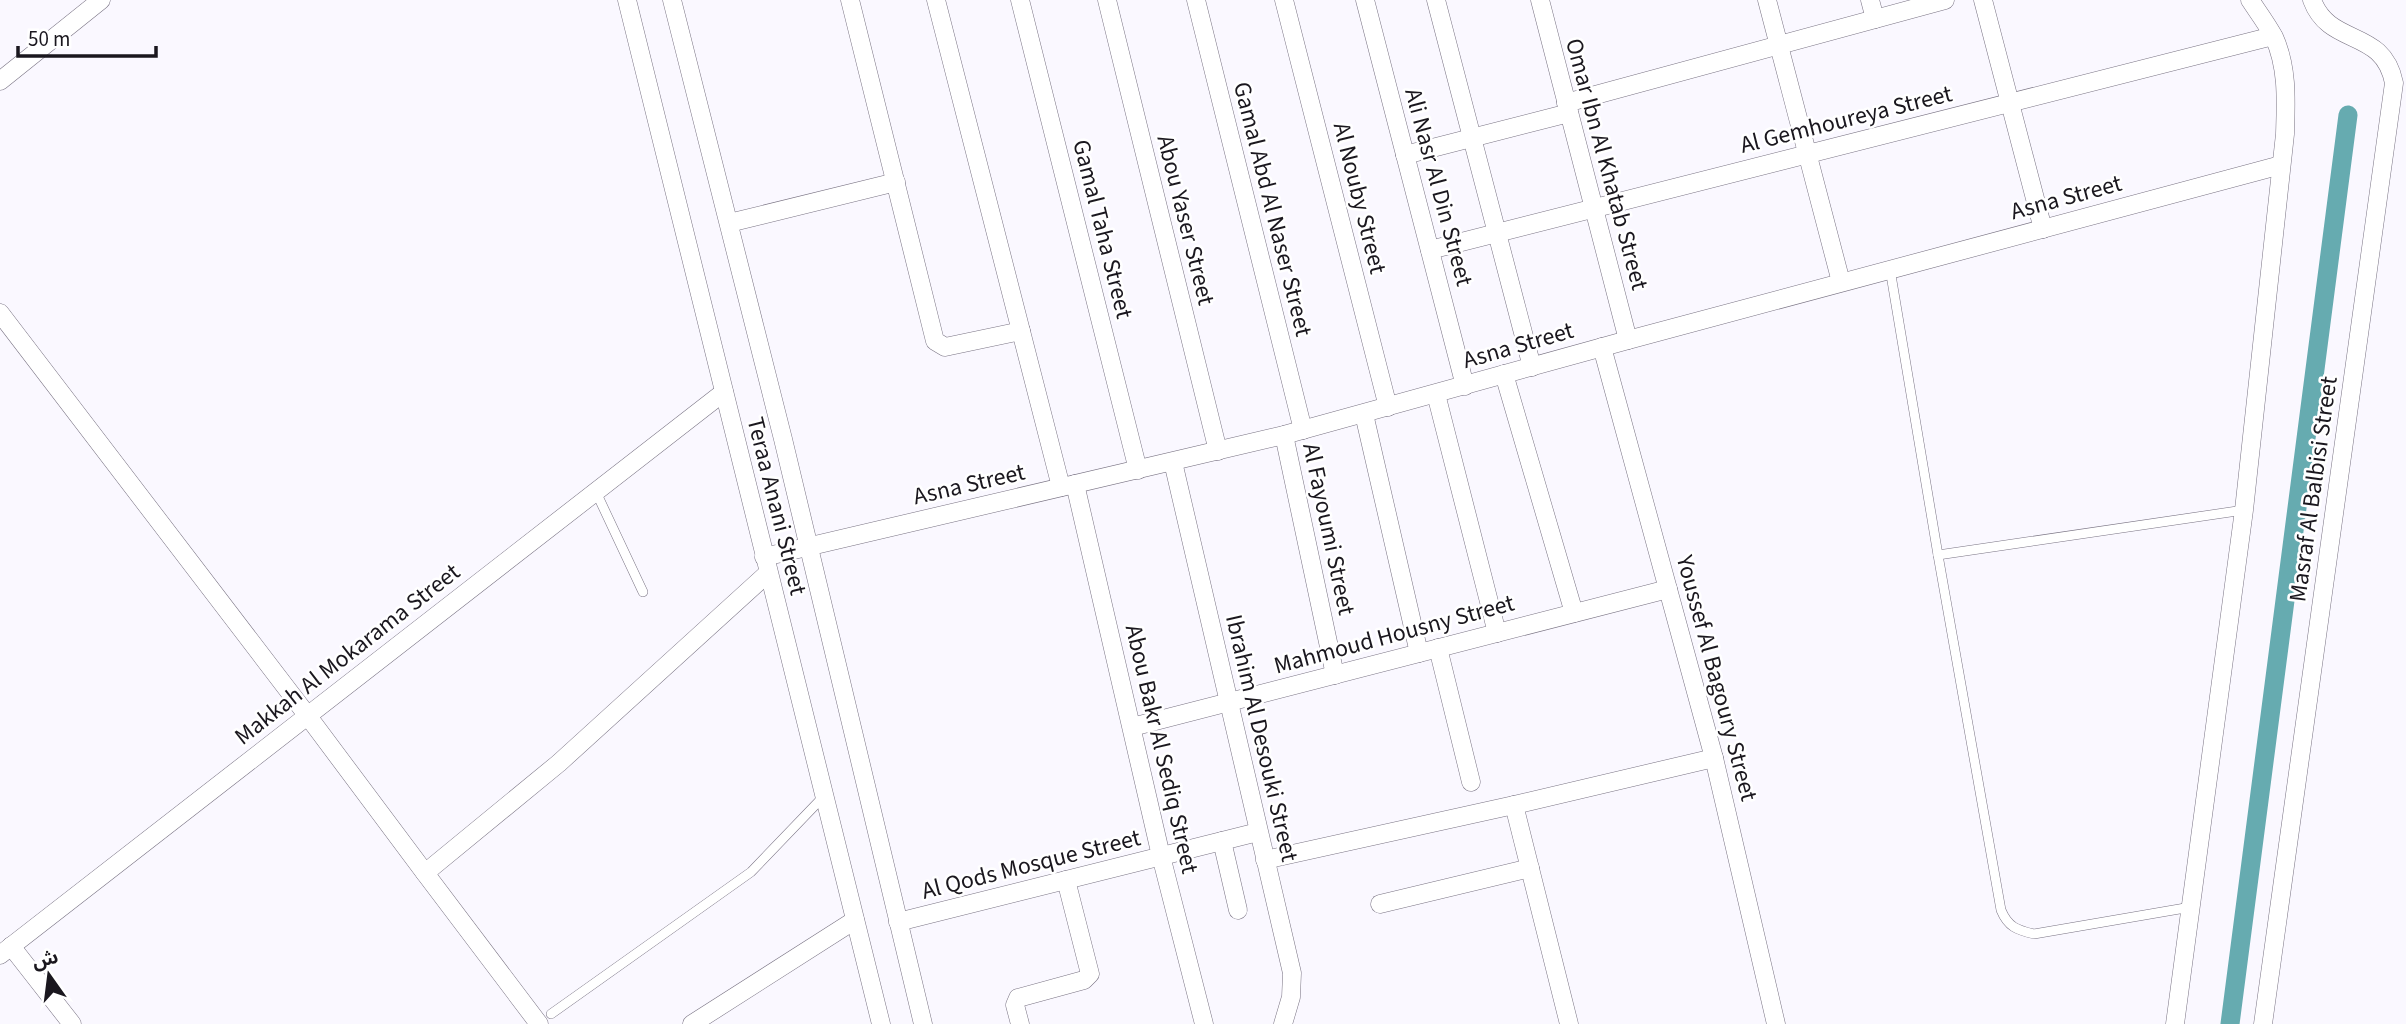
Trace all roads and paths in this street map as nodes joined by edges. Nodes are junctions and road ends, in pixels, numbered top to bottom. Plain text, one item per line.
1 (101, 0) edge
2 (627, 0) edge
3 (672, 0) edge
4 (850, 0) edge
5 (936, 0) edge
6 (1020, 0) edge
7 (1107, 0) edge
8 (1196, 0) edge
9 (1283, 0) edge
10 (1365, 0) edge
11 (1436, 0) edge
12 (1767, 0) edge
13 (1870, 0) edge
14 (1945, 0) edge
15 (1983, 0) edge
16 (2250, 0) edge
17 (2312, 0) edge
18 (1544, 1) edge
19 (1875, 19) junction
20 (2273, 36) junction
21 (1779, 45) junction
22 (0, 81) edge
23 (2010, 103) junction
24 (1568, 108) junction
25 (1472, 138) junction
26 (1808, 154) junction
27 (1405, 155) junction
28 (2281, 165) junction
29 (896, 182) junction
30 (1594, 209) junction
31 (729, 223) junction
32 (2043, 229) junction
33 (1497, 233) junction
34 (1430, 250) junction
35 (1890, 269) junction
36 (1841, 282) junction
37 (0, 313) edge
38 (1021, 331) junction
39 (1628, 340) junction
40 (1602, 347) junction
41 (1532, 366) junction
42 (1504, 374) junction
43 (1465, 386) junction
44 (724, 393) junction
45 (1436, 394) junction
46 (1388, 407) junction
47 (1364, 414) junction
48 (1303, 430) junction
49 (1284, 435) junction
50 (1218, 451) junction
51 (1173, 462) junction
52 (1138, 470) junction
53 (1068, 486) junction
54 (596, 492) junction
55 (2244, 510) junction
56 (807, 547) junction
57 (1938, 555) junction
58 (766, 565) junction
59 (1668, 589) junction
60 (643, 592) dead end
61 (1574, 613) junction
62 (1497, 633) junction
63 (1438, 648) junction
64 (1419, 653) junction
65 (1335, 674) junction
66 (1228, 703) junction
67 (307, 715) junction
68 (1132, 727) junction
69 (1714, 758) junction
70 (1471, 782) dead end
71 (824, 796) junction
72 (1514, 806) junction
73 (1258, 832) junction
74 (1222, 841) junction
75 (1161, 856) junction
76 (1265, 860) junction
77 (1530, 868) junction
78 (425, 873) junction
79 (1066, 880) junction
80 (1380, 904) dead end
81 (2191, 907) junction
82 (1238, 910) dead end
83 (855, 920) junction
84 (898, 922) junction
85 (5, 950) edge
86 (545, 1019) edge
87 (72, 1024) edge
88 (692, 1024) edge
89 (881, 1024) edge
90 (923, 1024) edge
91 (1020, 1024) edge
92 (1204, 1024) edge
93 (1283, 1024) edge
94 (1569, 1024) edge
95 (1776, 1024) edge
96 (2175, 1024) edge
97 (2263, 1024) edge

1 - 22 street
2 - 44 street, Teraa Anani Street
3 - 31 street, Teraa Anani Street
4 - 29 street
5 - 38 street, Abou Bakr Al Sediq Street
6 - 52 street, Gamal Taha Street
7 - 50 street, Abou Yaser Street
8 - 48 street, Gamal Abd Al Naser Street
9 - 46 street, Al Nouby Street
10 - 27 street, Ali Nasr Al Din Street
11 - 25 street
12 - 21 street
13 - 19 street
14 - 19 street
15 - 23 street
16 - 20 street
17 - 97 street, Masraf Al Balbisi Street
18 - 24 street, Omar Ibn Al Khatab Street
19 - 21 street
20 - 23 street, Al Gemhoureya Street
20 - 28 street
21 - 24 street
21 - 26 street
23 - 26 street, Al Gemhoureya Street
23 - 32 street
24 - 25 street
24 - 30 street, Omar Ibn Al Khatab Street
25 - 27 street
25 - 33 street
26 - 30 street, Al Gemhoureya Street
26 - 36 street
27 - 34 street, Ali Nasr Al Din Street
28 - 32 street, Asna Street
28 - 55 street
29 - 31 street
29 - 38 street
30 - 33 street, Al Gemhoureya Street
30 - 39 street, Omar Ibn Al Khatab Street
31 - 56 street, Teraa Anani Street
32 - 35 street, Asna Street
33 - 34 street, Al Gemhoureya Street
33 - 41 street
34 - 43 street, Ali Nasr Al Din Street
35 - 36 street, Asna Street
35 - 57 lane
36 - 39 street, Asna Street
37 - 67 street
38 - 53 street, Abou Bakr Al Sediq Street
39 - 40 street, Asna Street
40 - 41 street, Asna Street
40 - 59 street, Youssef Al Bagoury Street
41 - 42 street, Asna Street
42 - 43 street, Asna Street
42 - 61 street
43 - 45 street, Asna Street
44 - 54 street, Makkah Al Mokarama Street
44 - 58 street, Teraa Anani Street
45 - 46 street, Asna Street
45 - 62 street
46 - 47 street, Asna Street
47 - 48 street, Asna Street
47 - 64 street
48 - 49 street, Asna Street
49 - 50 street, Asna Street
49 - 65 street, Al Fayoumi Street
50 - 51 street, Asna Street
51 - 52 street, Asna Street
51 - 66 street, Ibrahim Al Desouki Street
52 - 53 street, Asna Street
53 - 56 street, Asna Street
53 - 68 street, Abou Bakr Al Sediq Street
54 - 60 lane
54 - 67 street, Makkah Al Mokarama Street
55 - 57 lane
55 - 81 street
56 - 58 street, Asna Street
56 - 84 street, Teraa Anani Street
57 - 81 lane
58 - 71 street, Teraa Anani Street
58 - 78 street
59 - 61 street, Mahmoud Housny Street
59 - 69 street, Youssef Al Bagoury Street
61 - 62 street, Mahmoud Housny Street
62 - 63 street, Mahmoud Housny Street
63 - 64 street, Mahmoud Housny Street
63 - 70 street
64 - 65 street, Mahmoud Housny Street
65 - 66 street, Mahmoud Housny Street
66 - 68 street, Mahmoud Housny Street
66 - 73 street, Ibrahim Al Desouki Street
67 - 78 street
67 - 85 street, Makkah Al Mokarama Street
68 - 75 street, Abou Bakr Al Sediq Street
69 - 72 street
69 - 95 street, Youssef Al Bagoury Street
71 - 83 street, Teraa Anani Street
71 - 86 lane
72 - 76 street
72 - 77 street
73 - 74 street, Al Qods Mosque Street
73 - 76 street, Ibrahim Al Desouki Street
74 - 75 street, Al Qods Mosque Street
74 - 82 street
75 - 79 street, Al Qods Mosque Street
75 - 92 street, Abou Bakr Al Sediq Street
76 - 93 street, Ibrahim Al Desouki Street
77 - 80 street
77 - 94 street
78 - 86 street
79 - 84 street, Al Qods Mosque Street
79 - 91 street
81 - 96 street
83 - 88 street
83 - 89 street, Teraa Anani Street
84 - 90 street, Teraa Anani Street
85 - 87 street

